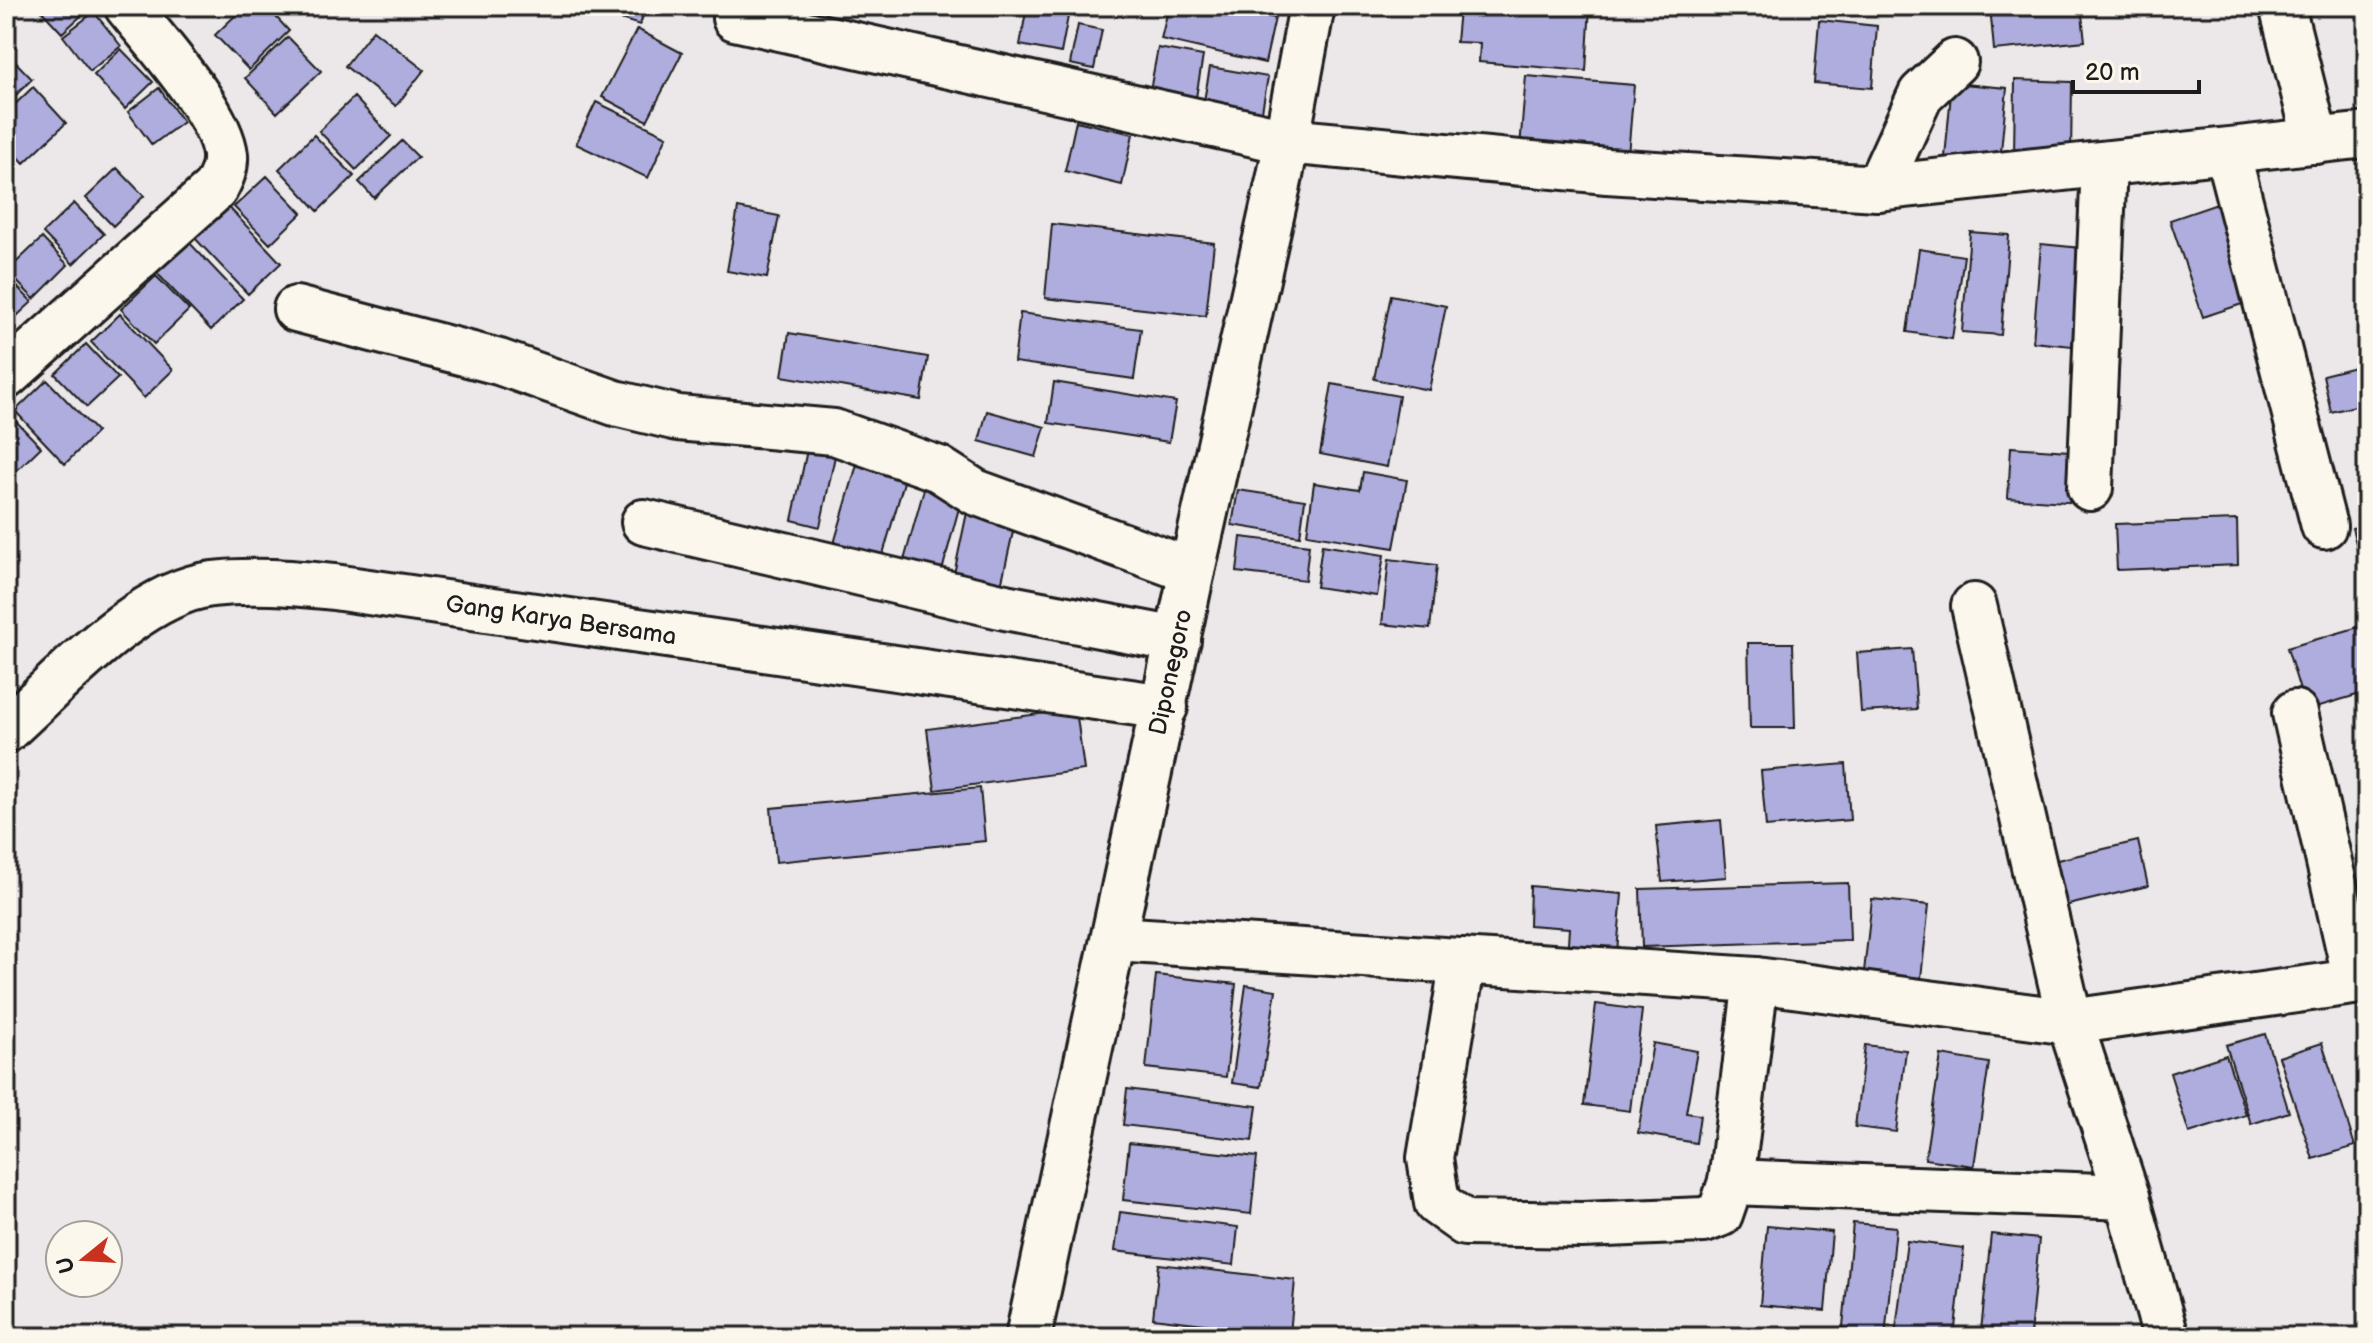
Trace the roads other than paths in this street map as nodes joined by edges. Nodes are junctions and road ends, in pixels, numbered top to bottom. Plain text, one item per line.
1 (127, 6) edge
2 (1312, 6) edge
3 (2282, 6) edge
4 (735, 18) dead end
5 (1955, 62) dead end
6 (2367, 135) edge
7 (1286, 141) junction
8 (2316, 141) junction
9 (2227, 151) junction
10 (2104, 164) junction
11 (1878, 188) junction
12 (296, 309) dead end
13 (6, 376) edge
14 (2090, 488) dead end
15 (644, 522) dead end
16 (2324, 526) dead end
17 (1192, 571) junction
18 (1974, 606) dead end
19 (1178, 640) junction
20 (1165, 707) junction
21 (2295, 713) dead end
22 (6, 730) edge
23 (1115, 939) junction
24 (1463, 961) junction
25 (1756, 980) junction
26 (2362, 980) edge
27 (2070, 1022) junction
28 (1731, 1182) junction
29 (2127, 1197) junction
30 (1028, 1337) edge
31 (2166, 1337) edge

1 - 13 street
2 - 7 street, Diponegoro
3 - 8 street
4 - 7 street
5 - 11 street
6 - 8 street
7 - 11 street
7 - 17 street, Diponegoro
8 - 9 street
9 - 10 street
9 - 16 street
10 - 11 street
10 - 14 street
12 - 17 street
15 - 19 street
17 - 19 street, Diponegoro
18 - 27 street
19 - 20 street, Diponegoro
20 - 22 street, Gang Karya Bersama
20 - 23 street, Diponegoro
21 - 26 street
23 - 24 street
23 - 30 street, Diponegoro
24 - 25 street
24 - 28 street
25 - 27 street
25 - 28 street
26 - 27 street
27 - 29 street
28 - 29 street
29 - 31 street

